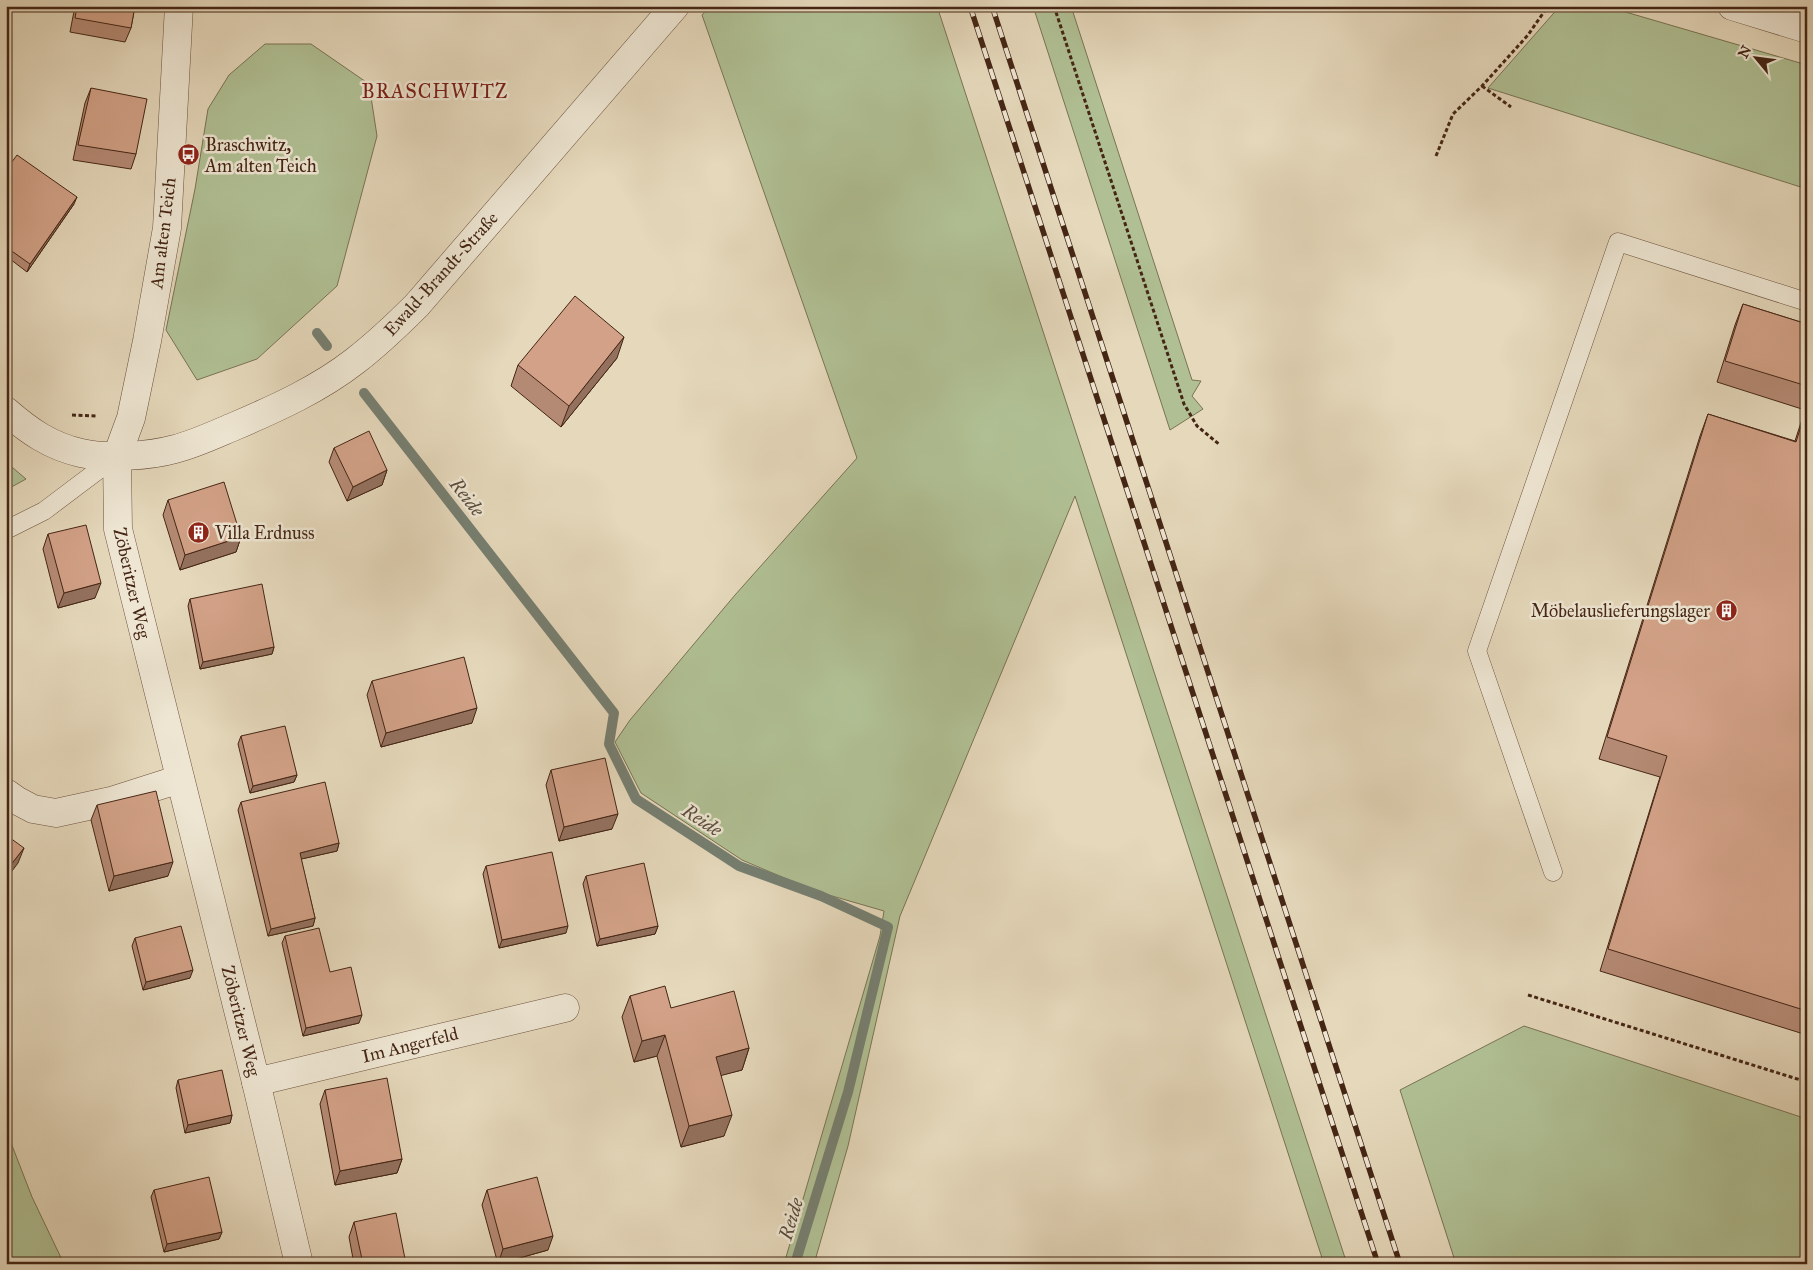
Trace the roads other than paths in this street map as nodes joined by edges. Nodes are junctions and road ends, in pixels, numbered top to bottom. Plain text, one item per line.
1 (179, 6) edge
2 (675, 6) edge
3 (1732, 6) edge
4 (1804, 28) edge
5 (1807, 302) edge
6 (6, 411) edge
7 (117, 456) junction
8 (6, 530) edge
9 (180, 779) junction
10 (6, 793) edge
11 (1552, 872) dead end
12 (565, 1008) dead end
13 (256, 1082) junction
14 (300, 1264) edge

1 - 7 street, Am alten Teich
2 - 7 street, Ewald-Brandt-Straße
3 - 4 street
5 - 11 lane
6 - 7 street, Ewald-Brandt-Straße
7 - 8 lane
7 - 9 street, Zöberitzer Weg
9 - 10 street
9 - 13 street, Zöberitzer Weg
12 - 13 street, Im Angerfeld
13 - 14 street, Zöberitzer Weg

